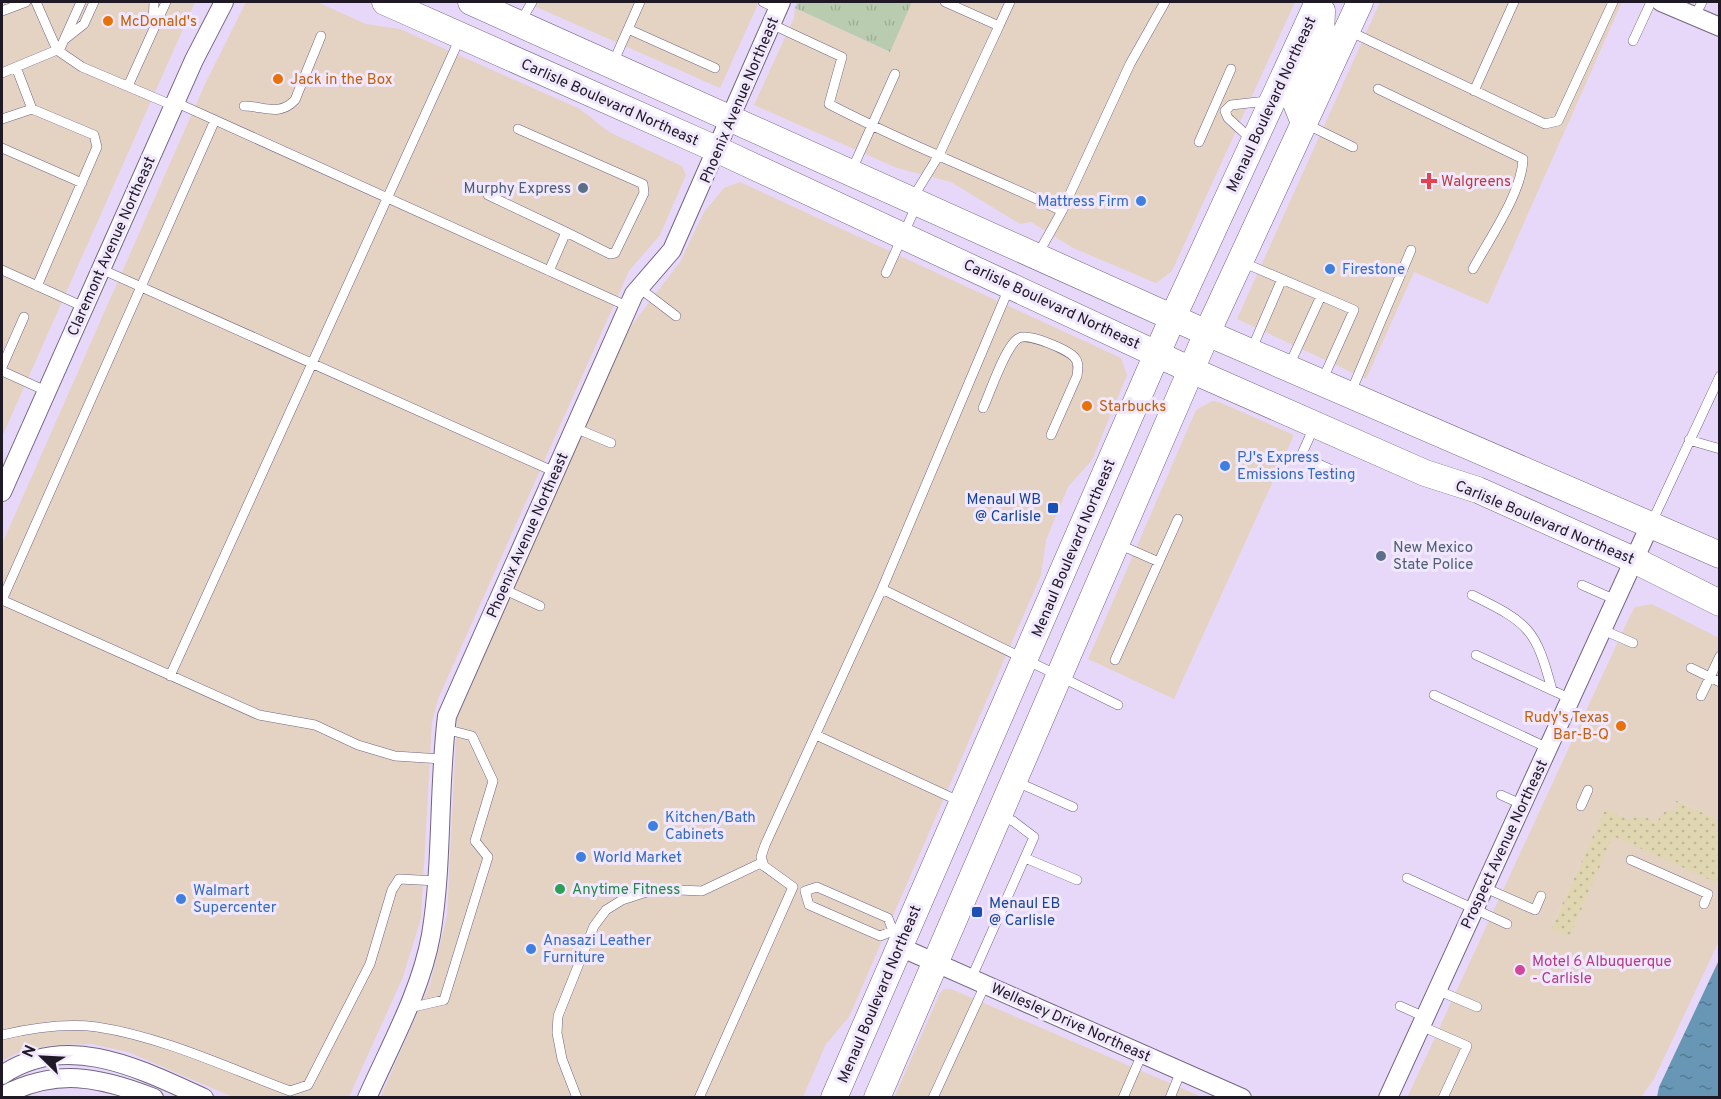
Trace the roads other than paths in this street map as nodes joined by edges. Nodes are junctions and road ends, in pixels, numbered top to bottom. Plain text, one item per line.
1 (26, 2) edge
2 (36, 2) edge
3 (81, 2) edge
4 (94, 2) edge
5 (154, 2) edge
6 (166, 2) edge
7 (224, 2) edge
8 (385, 2) edge
9 (471, 2) edge
10 (640, 2) edge
11 (945, 2) edge
12 (1010, 2) edge
13 (1165, 2) edge
14 (1319, 2) edge
15 (1360, 2) edge
16 (1514, 2) edge
17 (1613, 2) edge
18 (1651, 2) edge
19 (1661, 2) edge
20 (773, 9) edge
21 (1699, 9) edge
22 (2, 11) edge
23 (526, 13) edge
24 (999, 26) junction
25 (1719, 27) edge
26 (628, 29) junction
27 (1347, 30) junction
28 (152, 33) junction
29 (321, 36) dead end
30 (461, 36) junction
31 (65, 39) junction
32 (1633, 41) dead end
33 (58, 51) junction
34 (612, 65) junction
35 (16, 67) junction
36 (715, 68) dead end
37 (1231, 69) dead end
38 (2, 73) edge
39 (895, 74) dead end
40 (129, 86) junction
41 (1378, 89) dead end
42 (1474, 91) junction
43 (1273, 100) junction
44 (1216, 103) junction
45 (174, 104) junction
46 (244, 106) dead end
47 (32, 108) junction
48 (1227, 109) junction
49 (730, 117) junction
50 (2, 119) edge
51 (215, 120) junction
52 (1304, 123) junction
53 (872, 127) junction
54 (518, 129) dead end
55 (1254, 141) junction
56 (1199, 142) dead end
57 (1353, 147) dead end
58 (2, 148) edge
59 (716, 149) junction
60 (939, 155) junction
61 (851, 172) junction
62 (82, 183) junction
63 (488, 195) dead end
64 (386, 197) junction
65 (915, 201) junction
66 (1062, 211) junction
67 (566, 232) junction
68 (902, 235) junction
69 (1412, 250) dead end
70 (1037, 256) junction
71 (1240, 261) junction
72 (1473, 269) dead end
73 (2, 270) edge
74 (101, 270) junction
75 (549, 271) junction
76 (886, 273) dead end
77 (1282, 279) junction
78 (1011, 285) junction
79 (37, 286) junction
80 (142, 288) junction
81 (638, 288) junction
82 (1321, 296) junction
83 (84, 307) junction
84 (629, 307) junction
85 (676, 316) dead end
86 (24, 317) dead end
87 (1173, 317) junction
88 (1207, 333) junction
89 (1250, 351) junction
90 (1157, 353) junction
91 (312, 364) junction
92 (1288, 368) junction
93 (2, 369) edge
94 (1191, 370) junction
95 (1719, 376) edge
96 (1322, 382) junction
97 (46, 391) junction
98 (1350, 394) junction
99 (983, 408) dead end
100 (1315, 425) junction
101 (575, 428) junction
102 (1051, 435) dead end
103 (1689, 440) junction
104 (611, 443) dead end
105 (1719, 449) edge
106 (1330, 469) dead end
107 (555, 472) junction
108 (2, 492) edge
109 (1178, 519) dead end
110 (1650, 525) junction
111 (1116, 543) junction
112 (1719, 555) edge
113 (1634, 560) junction
114 (1159, 562) junction
115 (1582, 585) dead end
116 (503, 589) junction
117 (882, 589) junction
118 (1472, 595) dead end
119 (2, 600) edge
120 (1616, 600) junction
121 (1719, 603) edge
122 (540, 606) dead end
123 (1602, 630) junction
124 (1633, 643) dead end
125 (1476, 655) dead end
126 (1719, 656) edge
127 (1026, 659) junction
128 (1115, 660) dead end
129 (1691, 668) dead end
130 (170, 676) junction
131 (1058, 678) junction
132 (1709, 679) junction
133 (1719, 682) edge
134 (1552, 690) junction
135 (1434, 695) dead end
136 (1701, 696) dead end
137 (1571, 699) junction
138 (1118, 705) dead end
139 (445, 729) junction
140 (816, 735) junction
141 (1548, 748) junction
142 (442, 759) junction
143 (1014, 781) junction
144 (1588, 790) dead end
145 (1501, 795) dead end
146 (963, 802) junction
147 (1521, 804) junction
148 (1581, 806) dead end
149 (1073, 807) dead end
150 (999, 816) junction
151 (1025, 858) junction
152 (1631, 860) dead end
153 (763, 862) junction
154 (1407, 878) dead end
155 (1077, 880) dead end
156 (438, 881) junction
157 (793, 887) junction
158 (1483, 887) junction
159 (805, 891) junction
160 (1541, 896) dead end
161 (1704, 904) dead end
162 (1473, 911) junction
163 (1507, 924) dead end
164 (899, 937) junction
165 (936, 963) junction
166 (978, 982) junction
167 (1437, 990) junction
168 (1400, 1006) dead end
169 (1477, 1007) dead end
170 (406, 1008) junction
171 (1423, 1022) junction
172 (2, 1035) edge
173 (1142, 1054) junction
174 (1181, 1071) junction
175 (2, 1075) edge
176 (164, 1080) junction
177 (2, 1096) edge
178 (155, 1098) edge
179 (204, 1098) edge
180 (367, 1098) edge
181 (577, 1098) edge
182 (699, 1098) edge
183 (834, 1098) edge
184 (877, 1098) edge
185 (933, 1098) edge
186 (1123, 1098) edge
187 (1170, 1098) edge
188 (1242, 1098) edge
189 (1388, 1098) edge
190 (1443, 1098) edge

1 - 22 lane
2 - 33 lane
3 - 31 lane
4 - 31 lane
5 - 28 lane
6 - 28 lane
7 - 45 street, Claremont Avenue Northeast
8 - 30 main road, Carlisle Boulevard Northeast
9 - 23 main road
10 - 26 lane
11 - 24 lane
12 - 24 lane
13 - 66 lane
14 - 43 main road, Menaul Boulevard Northeast
14 - 52 main road
15 - 27 main road
16 - 42 lane
17 - 42 lane
18 - 32 lane
19 - 21 street
20 - 49 street, Phoenix Avenue Northeast
20 - 53 lane
21 - 25 street
23 - 34 main road
24 - 60 lane
26 - 34 lane
26 - 36 lane
27 - 42 lane
27 - 52 main road
28 - 40 lane
29 - 46 lane
30 - 34 main road
30 - 59 main road, Carlisle Boulevard Northeast
30 - 64 lane
31 - 33 lane
33 - 35 lane
33 - 40 lane
34 - 49 main road
35 - 38 lane
35 - 47 lane
37 - 44 lane
39 - 53 lane
40 - 45 lane
41 - 72 lane
43 - 48 lane
43 - 55 main road, Menaul Boulevard Northeast
44 - 48 lane
44 - 56 lane
45 - 51 lane
45 - 74 street, Claremont Avenue Northeast
47 - 50 lane
47 - 62 lane
48 - 55 lane
49 - 59 street, Phoenix Avenue Northeast
49 - 61 main road
51 - 64 lane
51 - 80 lane
52 - 57 lane
52 - 71 main road
53 - 60 lane
53 - 61 lane
54 - 67 lane
55 - 87 main road, Menaul Boulevard Northeast
58 - 62 lane
59 - 68 main road, Carlisle Boulevard Northeast
59 - 81 street, Phoenix Avenue Northeast
60 - 65 lane
60 - 66 lane
61 - 65 main road
62 - 79 lane
63 - 67 lane
64 - 75 lane
64 - 91 lane
65 - 68 lane
65 - 70 main road
66 - 70 lane
67 - 75 lane
68 - 76 lane
68 - 78 main road, Carlisle Boulevard Northeast
69 - 98 lane
70 - 87 main road
71 - 77 lane
71 - 88 main road
73 - 79 lane
74 - 80 lane
74 - 83 street, Claremont Avenue Northeast
75 - 84 lane
77 - 82 lane
77 - 89 lane
78 - 90 main road, Carlisle Boulevard Northeast
78 - 117 lane
79 - 83 lane
80 - 91 lane
80 - 119 lane
81 - 84 street, Phoenix Avenue Northeast
81 - 85 lane
82 - 92 lane
82 - 96 lane
83 - 97 street, Claremont Avenue Northeast
84 - 101 street, Phoenix Avenue Northeast
86 - 93 lane
87 - 88 main road
87 - 90 main road, Menaul Boulevard Northeast
88 - 89 main road
88 - 94 main road
89 - 92 main road
90 - 94 main road, Carlisle Boulevard Northeast
90 - 127 main road, Menaul Boulevard Northeast
91 - 107 lane
91 - 130 lane
92 - 96 main road
93 - 97 lane
94 - 100 main road, Carlisle Boulevard Northeast
94 - 111 main road
95 - 103 lane
96 - 98 main road
97 - 108 street, Claremont Avenue Northeast
98 - 110 main road
99 - 102 lane
100 - 106 lane
100 - 113 main road, Carlisle Boulevard Northeast
101 - 104 lane
101 - 107 street, Phoenix Avenue Northeast
103 - 105 lane
103 - 110 lane
107 - 116 street, Phoenix Avenue Northeast
109 - 114 lane
110 - 112 main road
110 - 113 street, Prospect Avenue Northeast
111 - 114 lane
111 - 131 main road
113 - 120 street, Prospect Avenue Northeast
113 - 121 main road, Carlisle Boulevard Northeast
114 - 128 lane
115 - 120 lane
116 - 122 lane
116 - 139 street, Phoenix Avenue Northeast
117 - 127 lane
117 - 140 lane
118 - 134 lane
119 - 130 lane
120 - 123 street, Prospect Avenue Northeast
123 - 124 lane
123 - 137 street, Prospect Avenue Northeast
125 - 134 lane
126 - 132 lane
127 - 131 lane
127 - 146 main road, Menaul Boulevard Northeast
129 - 132 lane
130 - 142 lane
131 - 138 lane
131 - 143 main road
132 - 133 lane
132 - 136 lane
134 - 137 lane
135 - 141 lane
137 - 141 street, Prospect Avenue Northeast
139 - 142 street, Phoenix Avenue Northeast
139 - 170 lane
140 - 146 lane
140 - 153 lane
141 - 147 street, Prospect Avenue Northeast
142 - 156 street, Phoenix Avenue Northeast
143 - 149 lane
143 - 150 main road
144 - 148 lane
145 - 147 lane
146 - 164 main road, Menaul Boulevard Northeast
147 - 158 street, Prospect Avenue Northeast
150 - 151 lane
150 - 165 main road
151 - 155 lane
151 - 166 lane
152 - 161 lane
153 - 157 lane
153 - 181 lane
154 - 162 lane
156 - 170 street, Phoenix Avenue Northeast
156 - 172 lane
157 - 159 lane
157 - 182 lane
158 - 160 lane
158 - 162 street, Prospect Avenue Northeast
159 - 164 lane
159 - 164 lane
162 - 163 lane
162 - 167 street, Prospect Avenue Northeast
164 - 165 street, Wellesley Drive Northeast
164 - 183 main road, Menaul Boulevard Northeast
165 - 166 street, Wellesley Drive Northeast
165 - 184 main road
166 - 173 street, Wellesley Drive Northeast
166 - 185 lane
167 - 169 lane
167 - 171 street, Prospect Avenue Northeast
168 - 171 lane
170 - 180 street, Phoenix Avenue Northeast
171 - 189 street, Prospect Avenue Northeast
171 - 190 lane
173 - 174 street, Wellesley Drive Northeast
173 - 186 lane
174 - 187 lane
174 - 188 street, Wellesley Drive Northeast
175 - 176 street
176 - 178 lane
176 - 179 street
177 - 178 street

